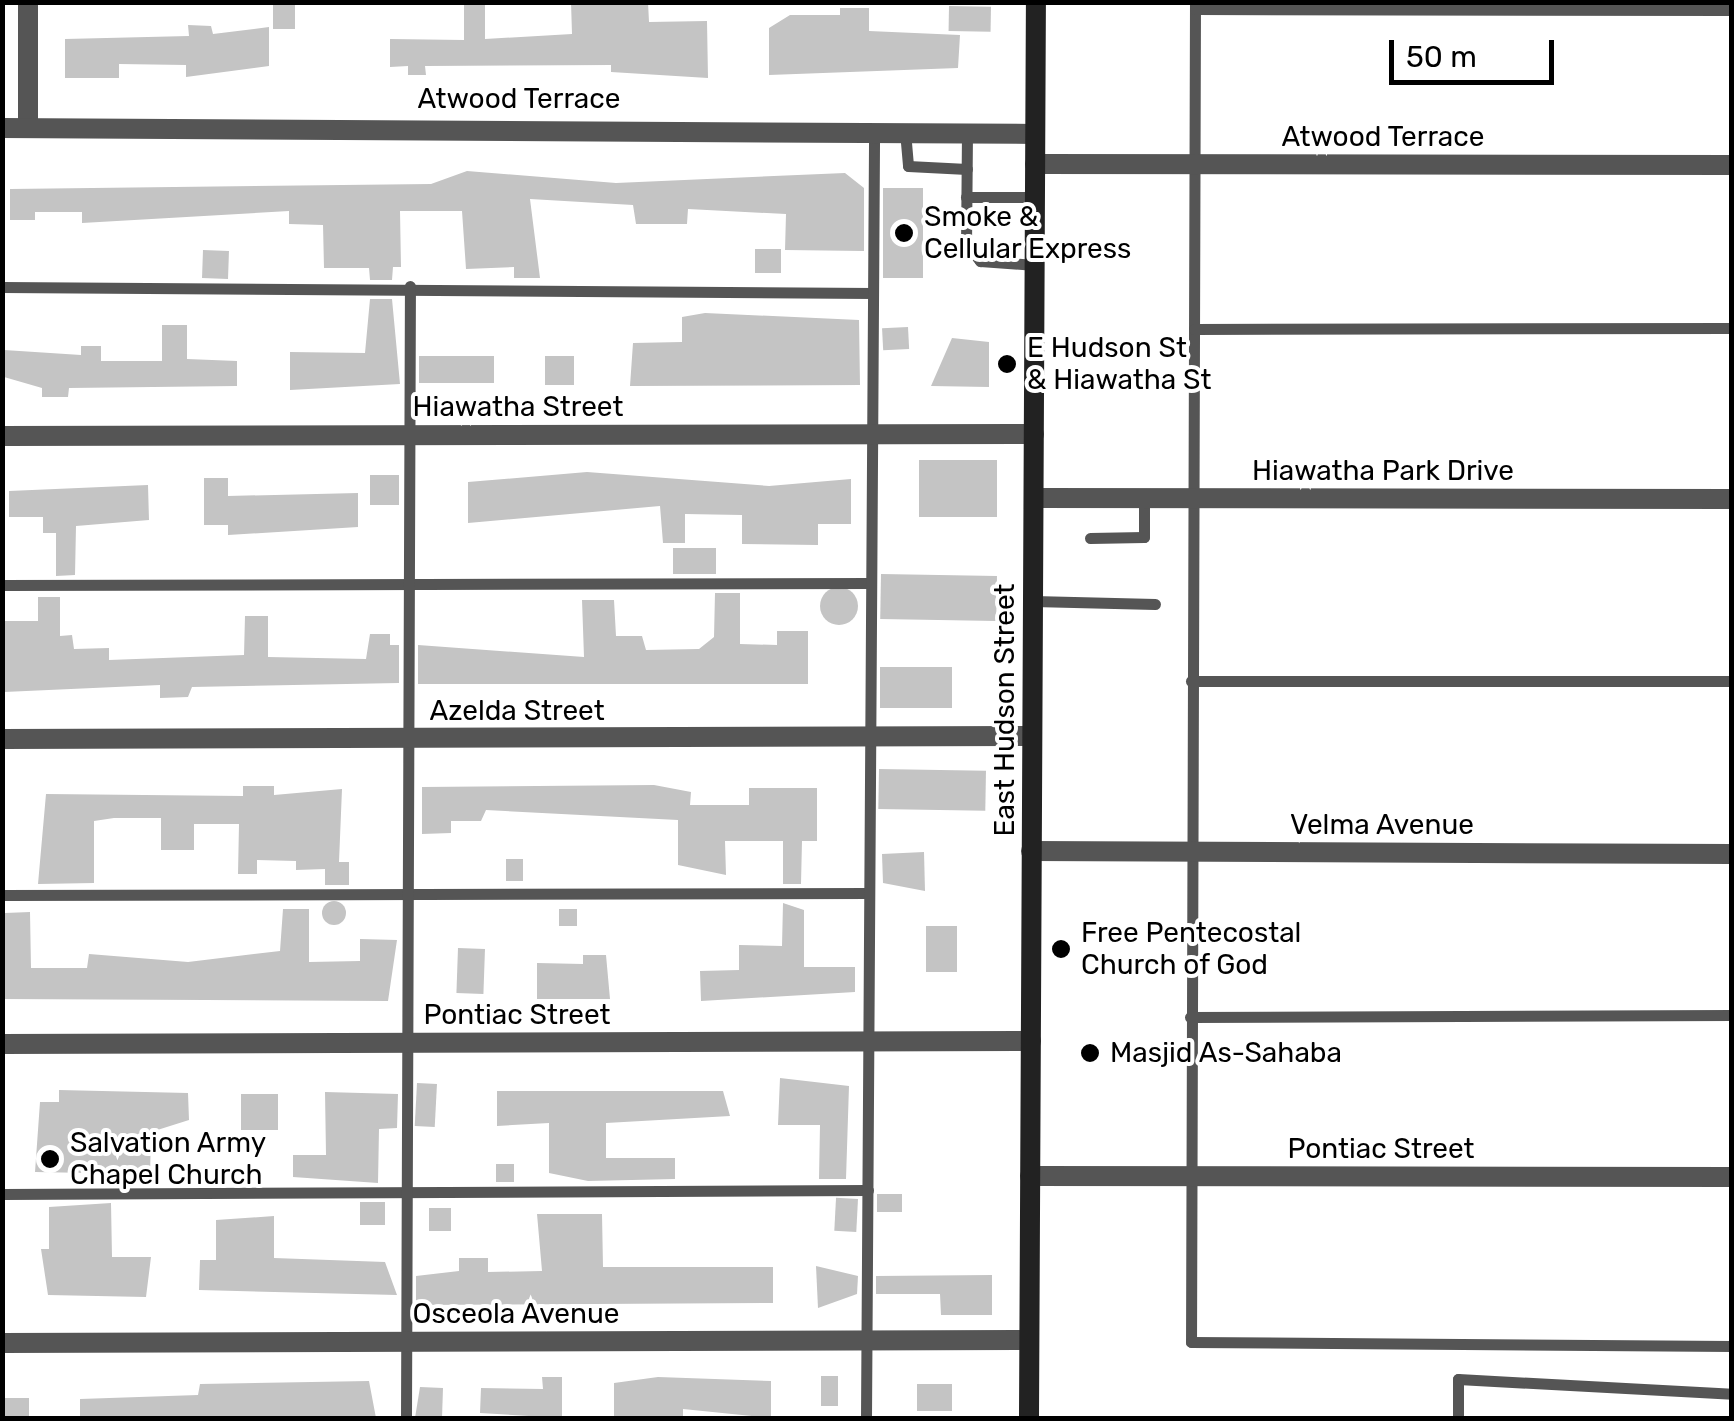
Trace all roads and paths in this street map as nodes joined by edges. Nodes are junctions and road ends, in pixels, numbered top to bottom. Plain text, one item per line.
1 (28, 2) edge
2 (1036, 2) edge
3 (1195, 6) edge
4 (1732, 10) edge
5 (2, 128) edge
6 (28, 128) junction
7 (874, 130) junction
8 (905, 131) junction
9 (967, 132) junction
10 (1036, 134) junction
11 (1035, 164) junction
12 (1194, 164) junction
13 (1732, 164) edge
14 (967, 169) junction
15 (966, 197) junction
16 (1035, 197) junction
17 (1034, 265) junction
18 (410, 286) junction
19 (2, 287) edge
20 (873, 293) junction
21 (1732, 328) edge
22 (1194, 329) junction
23 (412, 434) junction
24 (872, 434) junction
25 (1034, 434) junction
26 (2, 436) edge
27 (1034, 498) junction
28 (1144, 498) junction
29 (1193, 498) junction
30 (1732, 499) edge
31 (1090, 538) dead end
32 (871, 582) junction
33 (409, 584) junction
34 (2, 586) edge
35 (1033, 601) junction
36 (1155, 604) dead end
37 (1192, 680) junction
38 (1732, 681) edge
39 (870, 736) junction
40 (1032, 736) junction
41 (2, 739) edge
42 (410, 739) junction
43 (1032, 851) junction
44 (1190, 852) junction
45 (1732, 854) edge
46 (869, 893) junction
47 (408, 894) junction
48 (2, 895) edge
49 (1732, 1015) edge
50 (1190, 1017) junction
51 (868, 1041) junction
52 (1031, 1041) junction
53 (408, 1042) junction
54 (2, 1044) edge
55 (1030, 1176) junction
56 (1190, 1176) junction
57 (1732, 1177) edge
58 (868, 1190) junction
59 (2, 1194) edge
60 (409, 1194) junction
61 (866, 1340) junction
62 (1029, 1340) junction
63 (407, 1342) junction
64 (2, 1343) edge
65 (1732, 1346) edge
66 (1732, 1394) edge
67 (406, 1418) edge
68 (866, 1418) edge
69 (1029, 1418) edge
70 (1458, 1418) edge

1 - 6 street
2 - 10 main road, East Hudson Street
3 - 4 lane
3 - 12 lane
5 - 6 street, Atwood Terrace
6 - 7 street, Atwood Terrace
7 - 8 street, Atwood Terrace
7 - 20 lane
8 - 9 street, Atwood Terrace
8 - 14 lane
9 - 10 street, Atwood Terrace
9 - 14 lane
10 - 11 main road, East Hudson Street
11 - 12 street, Atwood Terrace
11 - 16 main road, East Hudson Street
12 - 13 street, Atwood Terrace
12 - 22 lane
14 - 15 lane
15 - 16 lane
15 - 17 lane
16 - 17 main road, East Hudson Street
17 - 25 main road, East Hudson Street
18 - 19 lane
18 - 20 lane
18 - 23 lane
20 - 24 lane
21 - 22 lane
22 - 29 lane
23 - 24 street, Hiawatha Street
23 - 26 street, Hiawatha Street
23 - 33 lane
24 - 25 street, Hiawatha Street
24 - 32 lane
25 - 27 main road, East Hudson Street
27 - 28 street, Hiawatha Park Drive
27 - 35 main road, East Hudson Street
28 - 29 street, Hiawatha Park Drive
28 - 31 lane
29 - 30 street, Hiawatha Park Drive
29 - 37 lane
32 - 33 lane
32 - 39 lane
33 - 34 lane
33 - 42 lane
35 - 36 lane
35 - 40 main road, East Hudson Street
37 - 38 lane
37 - 44 lane
39 - 40 street, Azelda Street
39 - 42 street, Azelda Street
39 - 46 lane
40 - 43 main road, East Hudson Street
41 - 42 street, Azelda Street
42 - 47 lane
43 - 44 street, Velma Avenue
43 - 52 main road, East Hudson Street
44 - 45 street, Velma Avenue
44 - 50 lane
46 - 47 lane
46 - 51 lane
47 - 48 lane
47 - 53 lane
49 - 50 lane
50 - 56 lane
51 - 52 street, Pontiac Street
51 - 53 street, Pontiac Street
51 - 58 lane
52 - 55 main road, East Hudson Street
53 - 54 street, Pontiac Street
53 - 60 lane
55 - 56 street, Pontiac Street
55 - 62 main road, East Hudson Street
56 - 57 street, Pontiac Street
56 - 65 lane
58 - 60 lane
58 - 61 lane
59 - 60 lane
60 - 63 lane
61 - 62 street, Osceola Avenue
61 - 63 street, Osceola Avenue
61 - 68 lane
62 - 69 main road, East Hudson Street
63 - 64 street, Osceola Avenue
63 - 67 lane
66 - 70 lane

